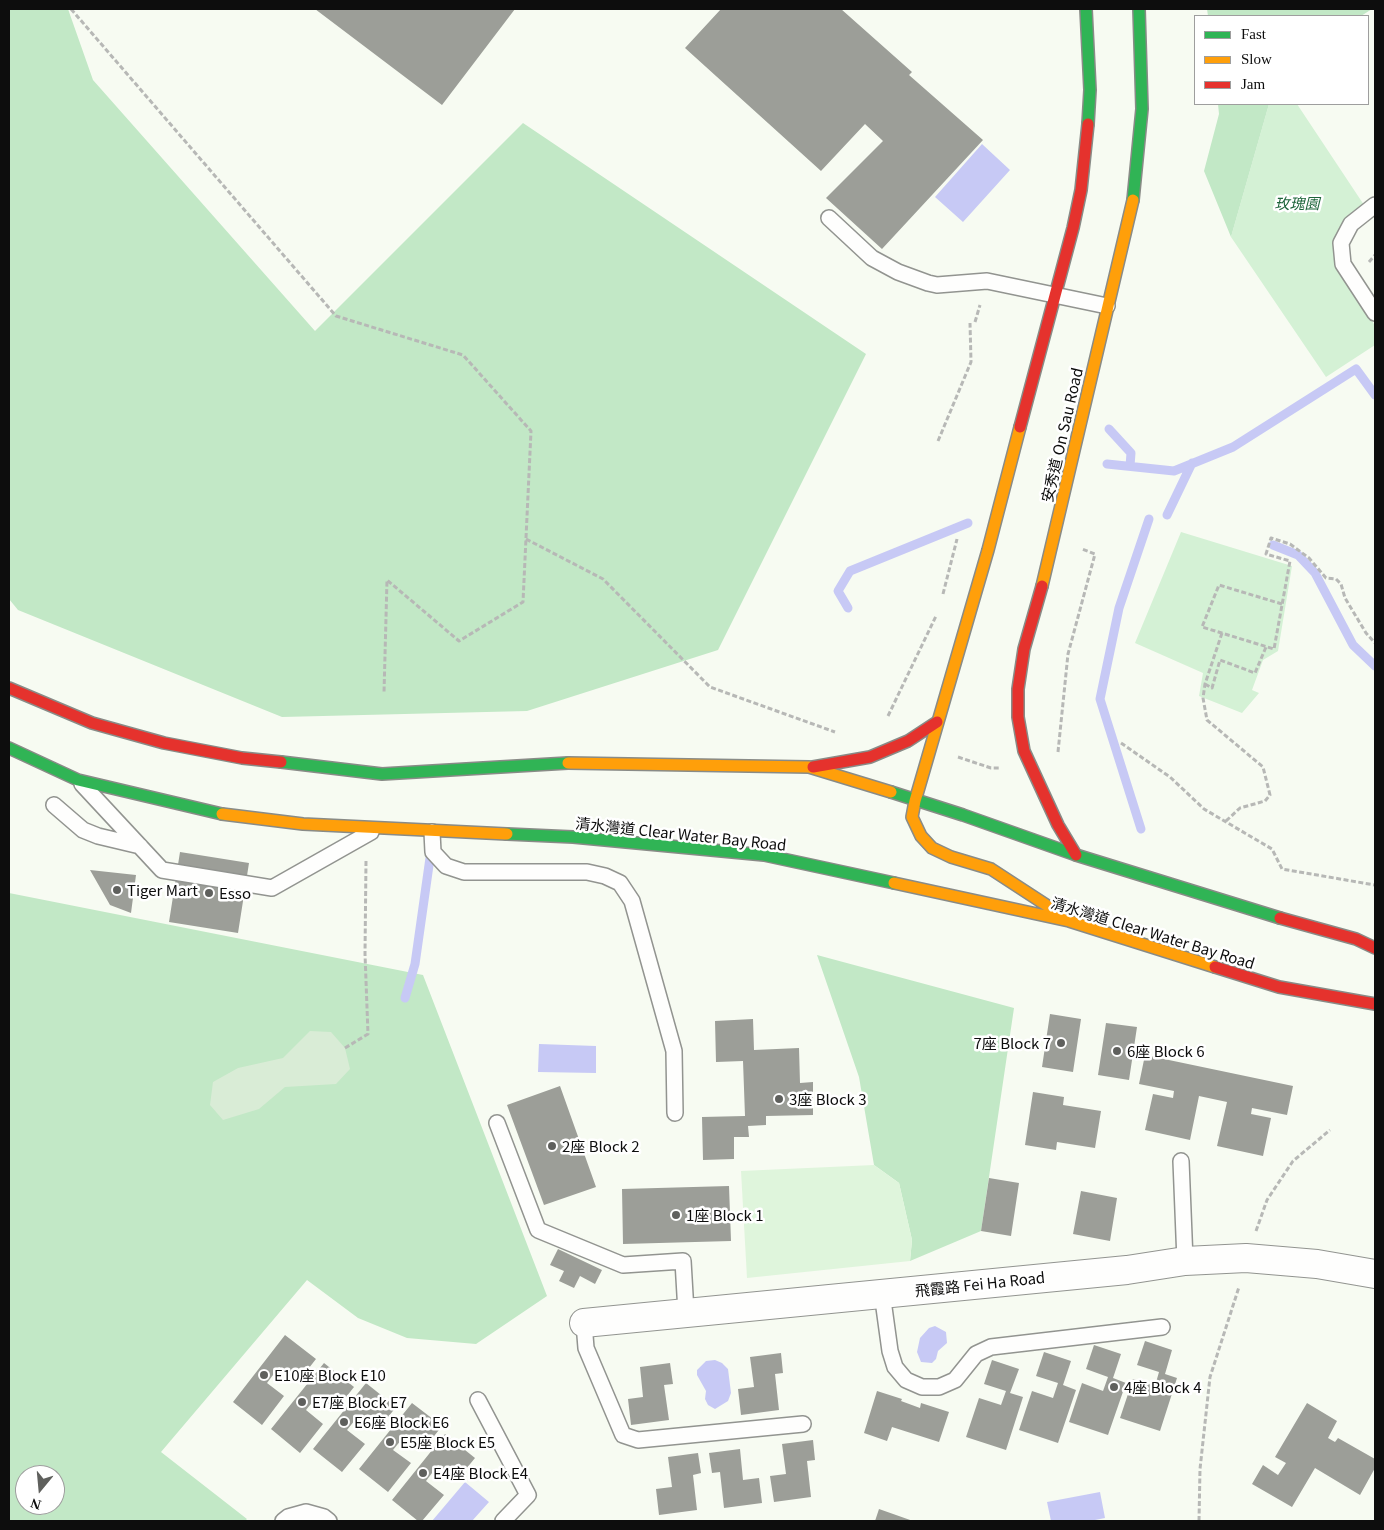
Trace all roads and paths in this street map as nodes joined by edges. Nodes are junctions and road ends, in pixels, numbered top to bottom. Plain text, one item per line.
1 (71, 9) edge
2 (1086, 9) edge
3 (1139, 9) edge
4 (1375, 205) edge
5 (829, 218) dead end
6 (1055, 294) junction
7 (1107, 306) junction
8 (1375, 313) edge
9 (970, 323) dead end
10 (938, 441) dead end
11 (526, 539) junction
12 (957, 539) dead end
13 (1082, 549) dead end
14 (942, 598) dead end
15 (1282, 604) junction
16 (937, 614) dead end
17 (1222, 633) junction
18 (1375, 643) edge
19 (1266, 647) junction
20 (1205, 684) junction
21 (9, 688) edge
22 (384, 693) dead end
23 (886, 720) dead end
24 (937, 722) junction
25 (836, 732) dead end
26 (1121, 743) dead end
27 (9, 748) edge
28 (930, 748) junction
29 (1058, 761) dead end
30 (809, 767) junction
31 (1031, 770) junction
32 (78, 780) junction
33 (915, 801) junction
34 (54, 805) dead end
35 (1226, 821) junction
36 (376, 829) junction
37 (432, 832) junction
38 (140, 846) junction
39 (366, 855) dead end
40 (1076, 855) junction
41 (1375, 885) edge
42 (1069, 921) junction
43 (1356, 939) junction
44 (1375, 939) edge
45 (1375, 948) edge
46 (1375, 1004) edge
47 (345, 1048) dead end
48 (676, 1113) dead end
49 (497, 1123) dead end
50 (1330, 1130) dead end
51 (1181, 1161) dead end
52 (1256, 1231) dead end
53 (1185, 1261) junction
54 (1375, 1274) edge
55 (1239, 1287) dead end
56 (882, 1294) junction
57 (686, 1312) junction
58 (584, 1323) joint
59 (1162, 1327) dead end
60 (478, 1400) dead end
61 (803, 1424) dead end
62 (283, 1521) edge
63 (329, 1521) edge
64 (503, 1521) edge
65 (1199, 1521) edge

1 - 11 path
2 - 6 main road
3 - 7 main road, 安秀道 On Sau Road
4 - 8 lane
5 - 6 lane
6 - 7 lane
6 - 24 main road
7 - 31 main road, 安秀道 On Sau Road
9 - 10 path
11 - 22 path
11 - 25 path
12 - 14 path
13 - 29 path
15 - 17 path
15 - 18 path
15 - 19 path
16 - 23 path
17 - 19 path
17 - 20 path
19 - 20 path
20 - 35 path
21 - 30 main road
24 - 28 main road
24 - 30 main road
26 - 35 path
27 - 32 main road, 清水灣道 Clear Water Bay Road
28 - 31 path
28 - 33 main road
30 - 33 main road
31 - 40 main road, 安秀道 On Sau Road
32 - 36 main road, 清水灣道 Clear Water Bay Road
32 - 38 lane
33 - 40 main road
33 - 42 main road
34 - 38 lane
35 - 41 path
36 - 37 main road, 清水灣道 Clear Water Bay Road
36 - 38 lane
37 - 42 main road, 清水灣道 Clear Water Bay Road
37 - 48 lane
39 - 47 path
40 - 43 main road
42 - 46 main road, 清水灣道 Clear Water Bay Road
43 - 44 main road
43 - 45 main road
49 - 57 lane
50 - 52 path
51 - 53 lane
53 - 54 street, 飛霞路 Fei Ha Road
53 - 56 street, 飛霞路 Fei Ha Road
55 - 65 path
56 - 57 street, 飛霞路 Fei Ha Road
56 - 59 lane
57 - 58 street, 飛霞路 Fei Ha Road
58 - 61 lane
60 - 64 lane
62 - 63 lane

